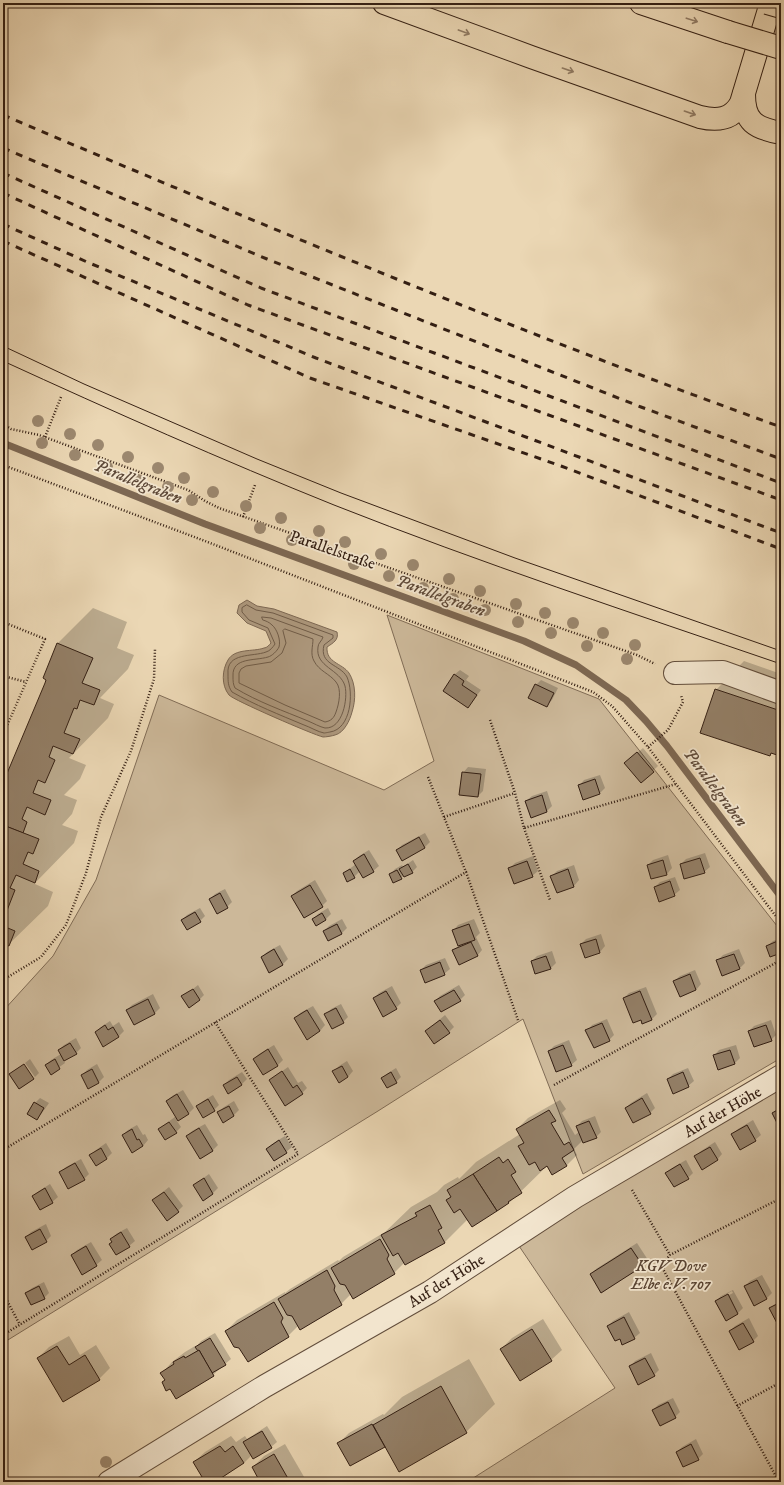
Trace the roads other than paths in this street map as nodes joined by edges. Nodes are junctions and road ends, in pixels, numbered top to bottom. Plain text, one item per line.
1 (384, 3) edge
2 (641, 3) edge
3 (767, 3) edge
4 (771, 3) edge
5 (781, 8) edge
6 (781, 48) edge
7 (744, 94) junction
8 (781, 133) edge
9 (675, 673) road end
10 (781, 693) edge
11 (781, 1076) edge
12 (109, 1482) edge

1 -> 7 highway
2 -> 6 highway, bridge
3 - 5 highway, bridge
4 - 7 highway
7 - 8 highway
9 - 10 street
11 - 12 street, Auf der Höhe

